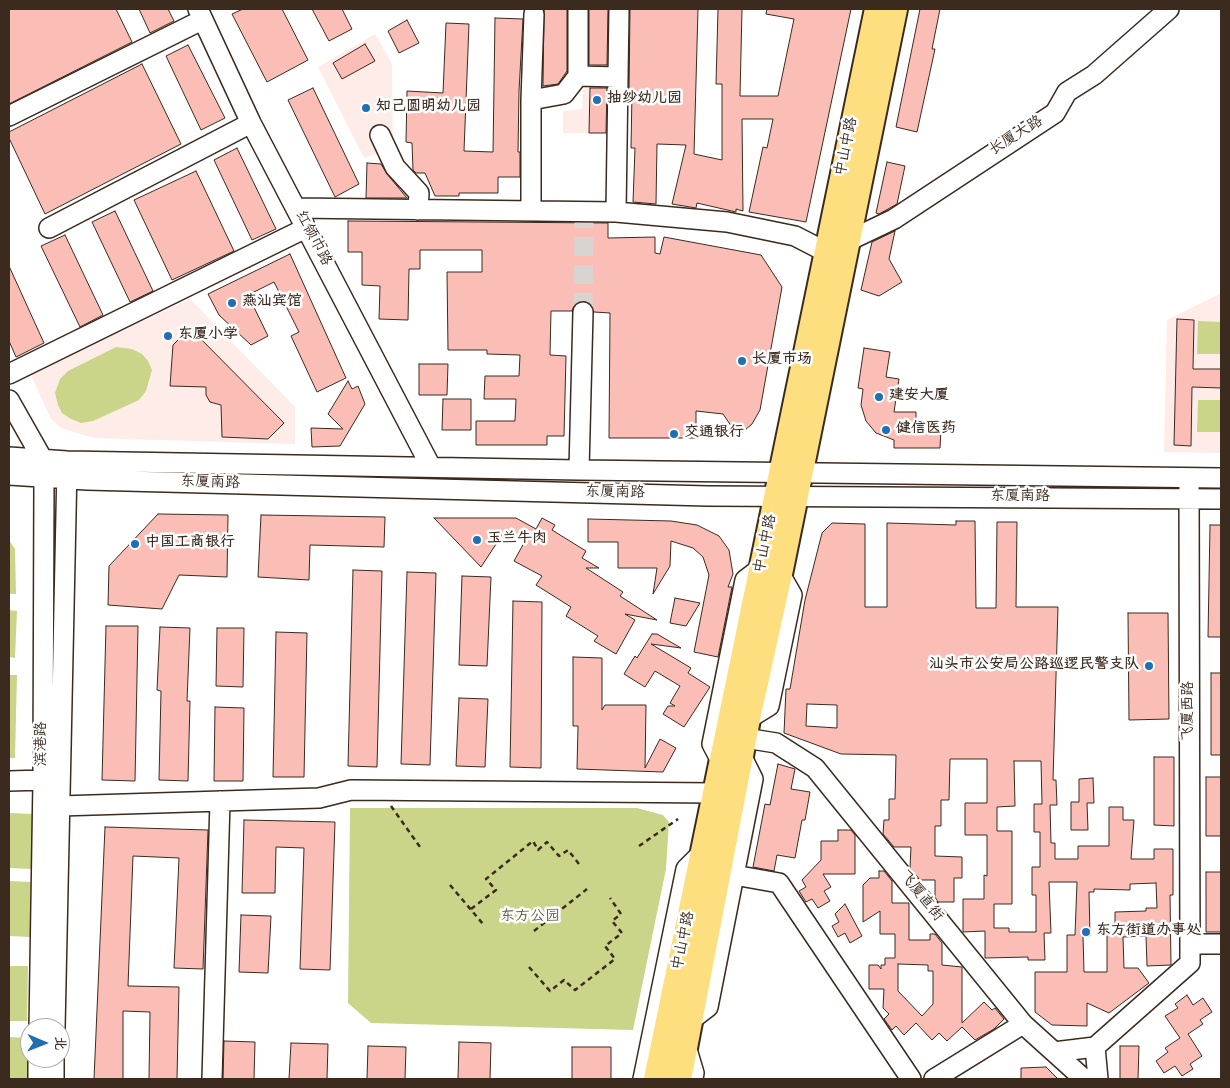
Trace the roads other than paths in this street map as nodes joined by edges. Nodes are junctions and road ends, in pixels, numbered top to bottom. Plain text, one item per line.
1 (578, 9) edge
2 (619, 9) edge
3 (877, 9) edge
4 (895, 9) edge
5 (1168, 9) edge
6 (200, 14) edge
7 (534, 14) dead end
8 (578, 76) junction
9 (618, 76) junction
10 (531, 100) junction
11 (9, 116) edge
12 (251, 123) junction
13 (380, 135) dead end
14 (296, 208) junction
15 (418, 210) junction
16 (531, 211) junction
17 (616, 212) junction
18 (49, 228) dead end
19 (306, 228) junction
20 (836, 247) junction
21 (582, 312) tunnel mouth
22 (9, 374) edge
23 (9, 400) edge
24 (26, 428) junction
25 (9, 457) edge
26 (431, 467) junction
27 (44, 469) junction
28 (67, 470) junction
29 (579, 470) junction
30 (791, 471) junction
31 (9, 475) edge
32 (1189, 478) junction
33 (1221, 478) edge
34 (786, 496) junction
35 (1190, 499) junction
36 (1221, 499) edge
37 (771, 571) junction
38 (739, 744) junction
39 (43, 780) junction
40 (9, 781) edge
41 (715, 793) junction
42 (220, 801) junction
43 (60, 806) junction
44 (703, 852) junction
45 (734, 875) junction
46 (1191, 944) junction
47 (1221, 944) edge
48 (39, 1018) edge
49 (55, 1018) edge
50 (691, 1020) junction
51 (1023, 1024) junction
52 (652, 1034) junction
53 (686, 1046) junction
54 (1095, 1047) junction
55 (1054, 1052) junction
56 (658, 1070) edge
57 (212, 1079) edge
58 (643, 1079) edge
59 (678, 1079) edge
60 (693, 1079) edge
61 (911, 1079) edge
62 (934, 1079) edge
63 (1084, 1079) edge
64 (1098, 1079) edge

1 - 8 street
2 - 9 street
3 - 20 main road, 中山中路
4 - 20 main road, 中山中路
5 - 20 street, 长厦大路
6 - 11 street
6 - 12 street, 红领巾路
7 - 10 street
8 - 9 street
8 - 10 street
9 - 17 street
10 - 16 street
12 - 14 street, 红领巾路
12 - 18 street
13 - 15 street
14 - 15 street
14 - 19 street, 红领巾路
15 - 16 street
16 - 17 street
17 - 20 street
19 - 22 street
19 - 26 street, 红领巾路
20 - 30 main road, 中山中路
21 - 29 street
23 - 24 street
24 - 27 street
24 - 28 street
25 - 27 street, 东厦南路
26 - 28 street, 东厦南路
26 - 29 street, 东厦南路
27 - 28 street, 东厦南路
27 - 31 street, 东厦南路
27 - 39 street, 滨港路
28 - 34 street, 东厦南路
28 - 43 street, 滨港路
29 - 30 street, 东厦南路
30 - 32 street, 东厦南路
30 - 34 main road, 中山中路
32 - 33 street, 东厦南路
32 - 35 street, 飞厦西路
34 - 35 street, 东厦南路
34 - 37 main road, 中山中路
35 - 36 street, 东厦南路
35 - 46 street, 飞厦西路
37 - 38 main road, 中山中路
37 - 38 main road, 中山中路
38 - 41 main road, 中山中路
38 - 45 street
38 - 50 main road, 中山中路
38 - 51 street, 飞厦直街
39 - 40 street
39 - 48 street, 滨港路
41 - 42 street
41 - 44 main road, 中山中路
42 - 43 street
42 - 57 street
43 - 49 street, 滨港路
44 - 52 street
44 - 56 main road, 中山中路
45 - 50 street
45 - 61 street
46 - 47 street
46 - 54 street, 飞厦西路
50 - 53 main road, 中山中路
51 - 55 street, 飞厦直街
51 - 62 street
52 - 56 street
52 - 58 street
53 - 59 main road, 中山中路
53 - 60 street
54 - 55 street
54 - 64 street
55 - 63 street, 飞厦直街

